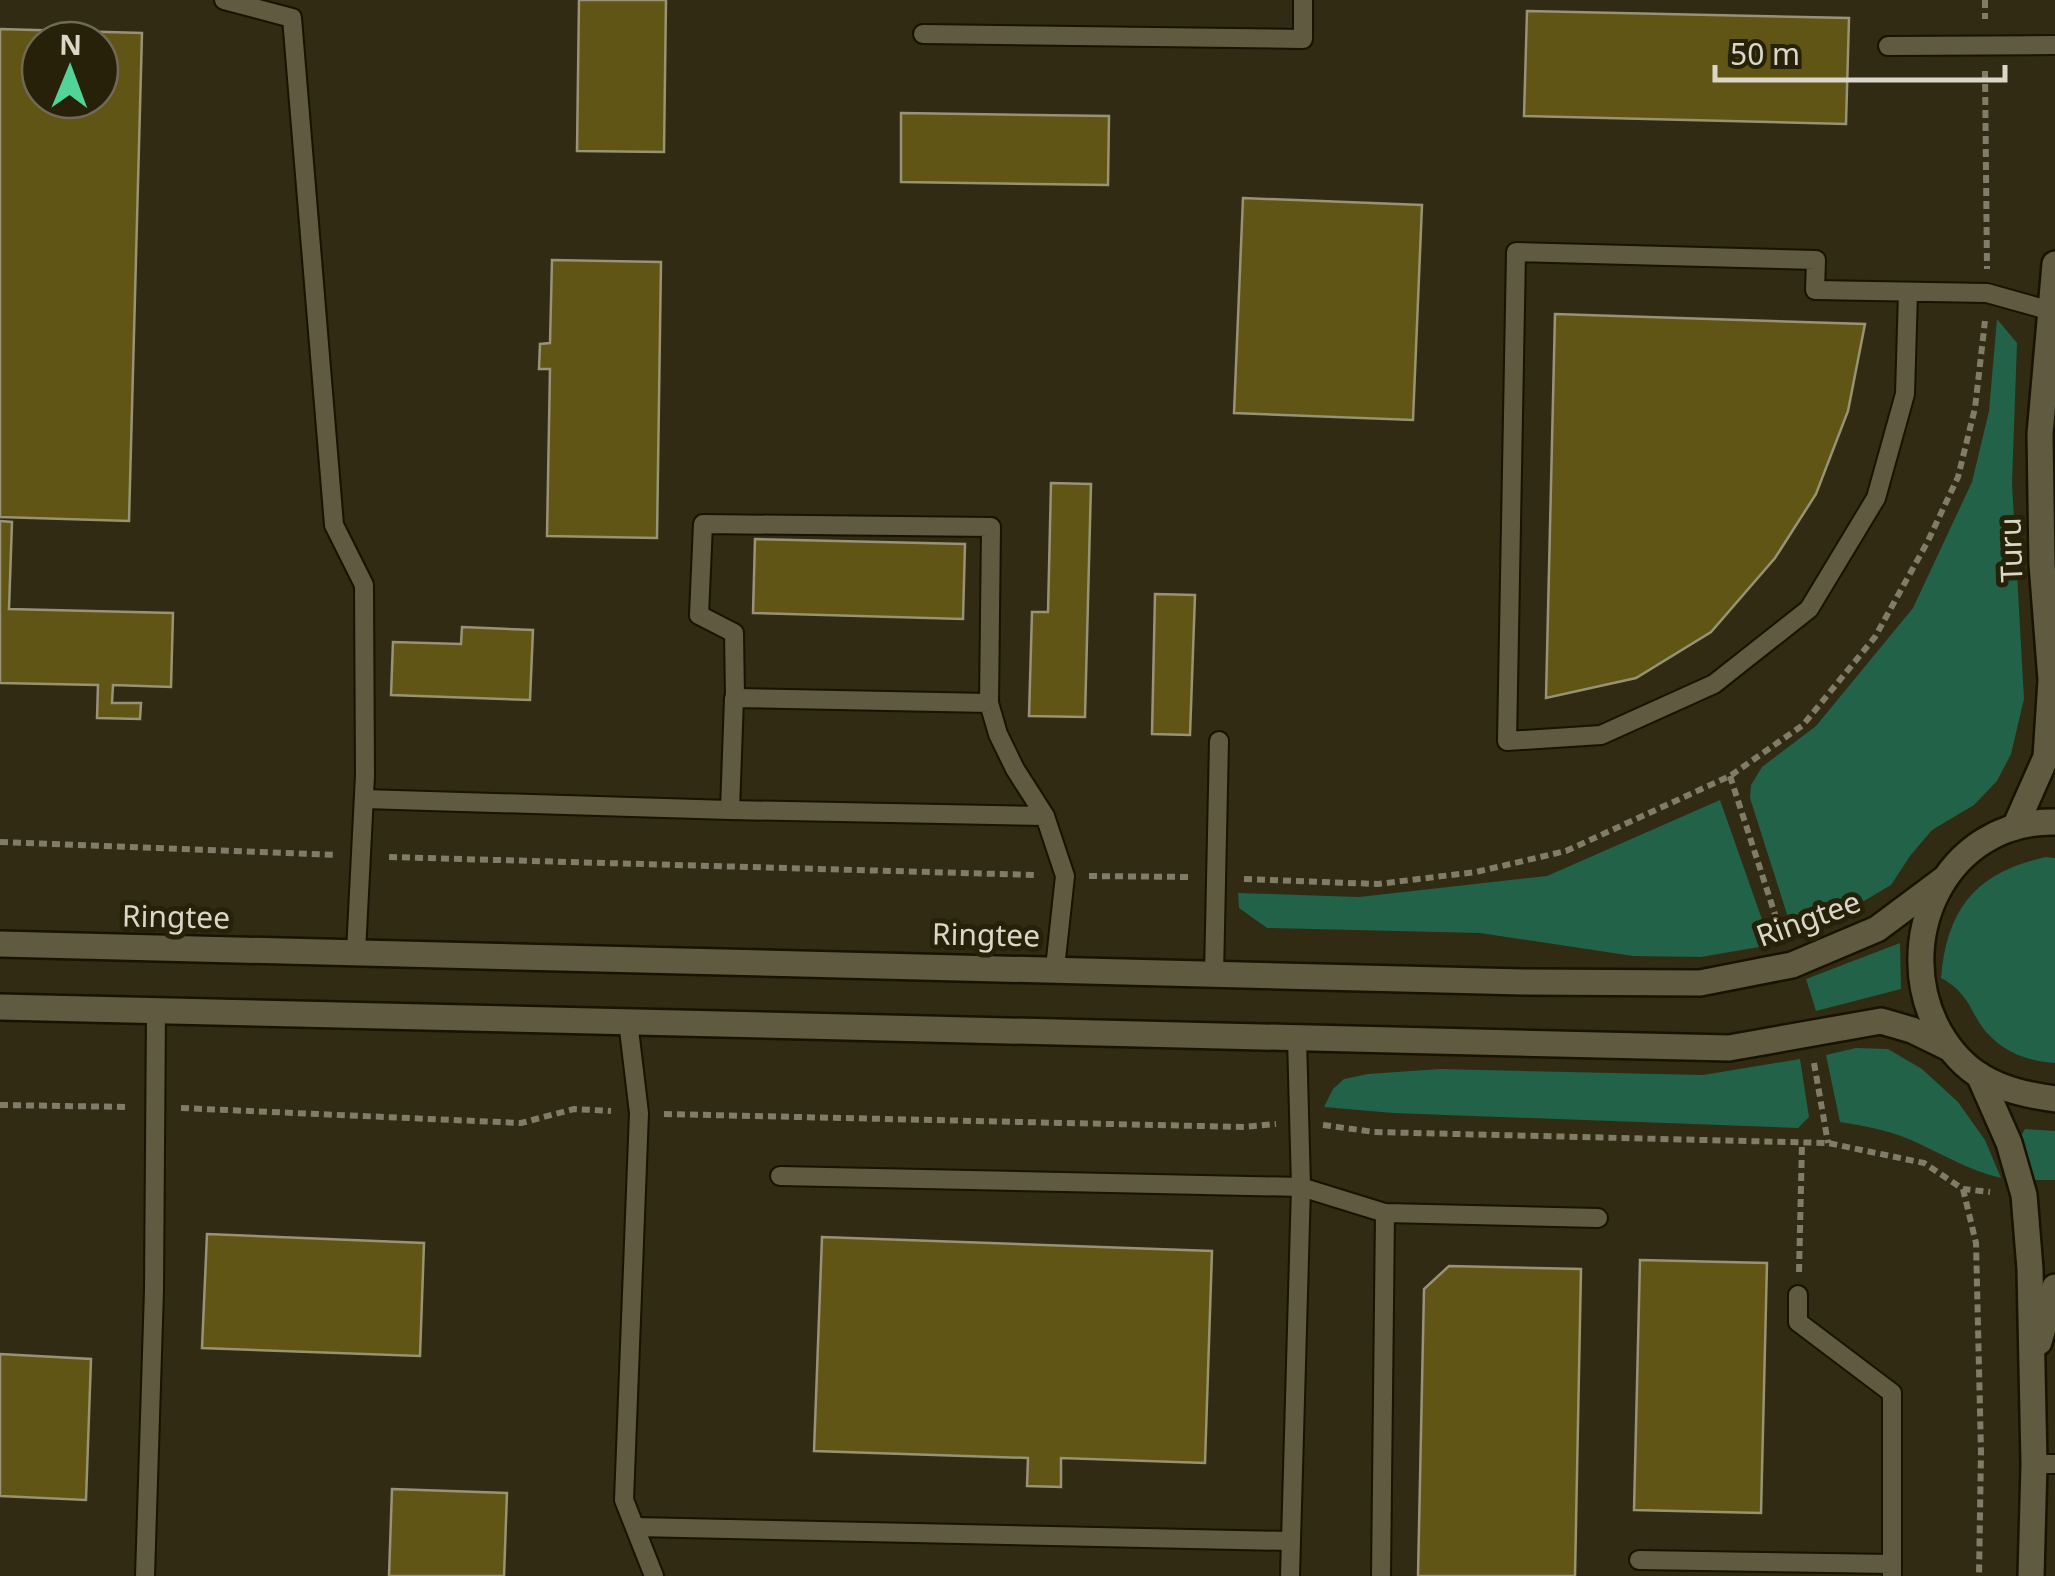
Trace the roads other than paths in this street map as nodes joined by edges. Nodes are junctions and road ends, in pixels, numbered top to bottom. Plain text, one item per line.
1 (224, 0) edge
2 (1303, 0) edge
3 (922, 34) dead end
4 (2055, 45) edge
5 (1888, 46) dead end
6 (2055, 264) edge
7 (1908, 292) junction
8 (2053, 310) edge
9 (735, 698) junction
10 (989, 703) junction
11 (1219, 741) dead end
12 (364, 799) junction
13 (730, 810) junction
14 (1046, 816) junction
15 (2055, 822) edge
16 (2015, 828) junction
17 (1944, 879) junction
18 (0, 944) edge
19 (356, 952) junction
20 (1055, 968) junction
21 (1214, 975) junction
22 (0, 1007) edge
23 (156, 1009) junction
24 (628, 1021) junction
25 (1296, 1038) junction
26 (1949, 1048) junction
27 (1978, 1076) junction
28 (2055, 1100) edge
29 (780, 1176) dead end
30 (1301, 1187) junction
31 (1386, 1213) junction
32 (1598, 1218) dead end
33 (2055, 1287) edge
34 (1798, 1295) road end
35 (2031, 1370) junction
36 (2044, 1464) edge
37 (635, 1527) junction
38 (1290, 1541) junction
39 (1640, 1560) dead end
40 (1892, 1570) edge
41 (145, 1576) edge
42 (654, 1576) edge
43 (1290, 1576) edge
44 (1381, 1576) edge
45 (2031, 1576) edge

1 - 12 lane
2 - 3 lane
4 - 5 lane
6 - 8 main road, Turu
7 - 7 lane
7 - 8 lane
8 - 16 main road, Turu
9 - 10 lane
9 - 10 lane
9 - 13 lane
10 - 14 lane
11 - 21 lane
12 - 13 lane
12 - 19 lane
13 - 14 lane
14 - 20 lane
15 - 16 main road, Ringtee
16 - 17 main road, Ringtee
17 - 21 main road, Ringtee
17 - 26 main road
18 - 19 main road, Ringtee
19 - 20 main road, Ringtee
20 - 21 main road, Ringtee
22 - 23 main road
23 - 24 main road
23 - 41 lane
24 - 25 main road
24 - 37 lane
25 - 26 main road
25 - 30 lane
26 - 27 main road
27 - 28 main road
27 - 35 main road
29 - 30 lane
30 - 31 lane
30 - 38 lane
31 - 32 lane
31 - 44 lane
33 - 35 main road
34 - 40 lane
35 - 36 main road
36 - 45 main road
37 - 38 lane
37 - 42 lane
38 - 43 lane
39 - 40 lane

